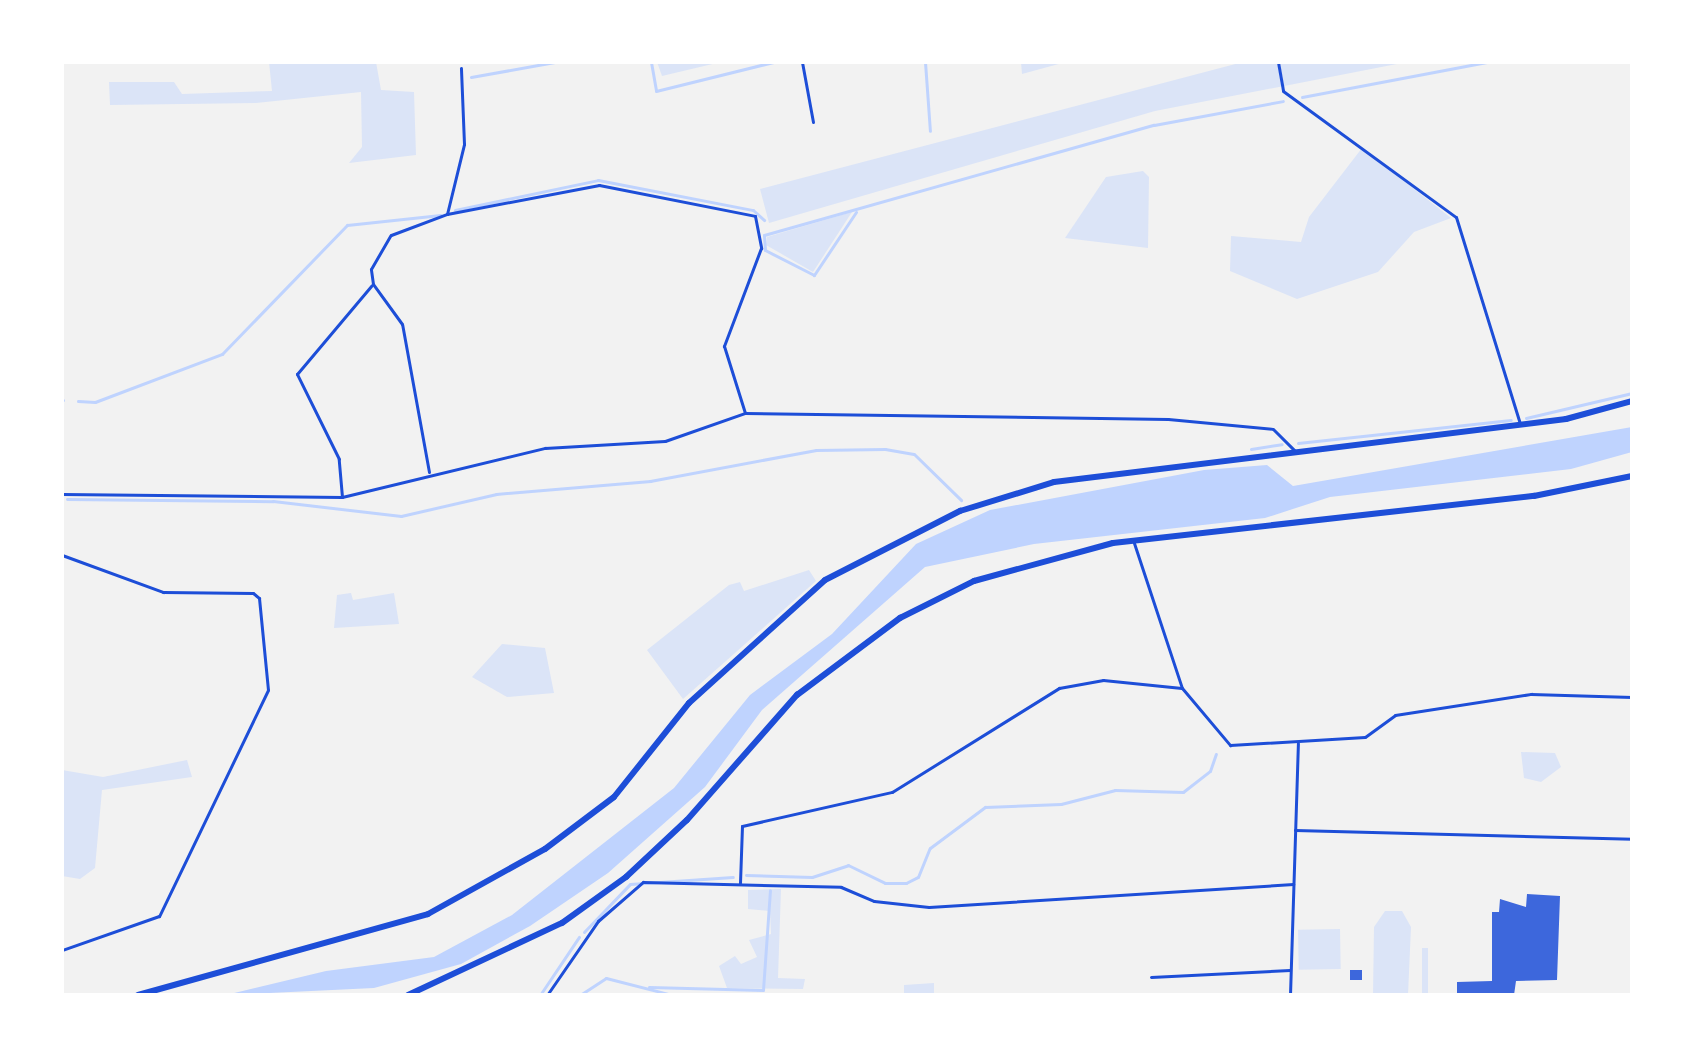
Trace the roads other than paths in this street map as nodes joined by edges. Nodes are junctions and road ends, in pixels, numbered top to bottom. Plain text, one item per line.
1 (802, 62) edge
2 (1278, 62) edge
3 (461, 68) dead end
4 (813, 122) dead end
5 (447, 214) junction
6 (373, 284) junction
7 (1632, 401) edge
8 (745, 413) junction
9 (1520, 424) junction
10 (1295, 451) junction
11 (429, 472) junction
12 (1632, 476) edge
13 (62, 494) edge
14 (342, 497) junction
15 (1133, 540) junction
16 (62, 555) edge
17 (1182, 688) junction
18 (1632, 697) edge
19 (1298, 743) junction
20 (1295, 830) junction
21 (1632, 839) edge
22 (740, 884) junction
23 (1293, 884) junction
24 (62, 950) edge
25 (1290, 970) junction
26 (1151, 977) dead end
27 (138, 995) edge
28 (408, 995) edge
29 (547, 995) edge
30 (1290, 995) edge

1 - 4 lane
2 - 9 lane
3 - 5 lane
5 - 6 lane
5 - 8 lane
6 - 11 lane
6 - 14 lane
7 - 9 street
8 - 10 lane
8 - 11 lane
9 - 10 street
10 - 27 street
11 - 14 lane
12 - 15 street
13 - 14 lane
15 - 17 lane
15 - 28 street
16 - 24 lane
17 - 19 lane
17 - 22 lane
18 - 19 lane
19 - 20 lane
20 - 21 lane
20 - 23 lane
22 - 23 lane
22 - 29 lane
23 - 25 lane
25 - 26 lane
25 - 30 lane

